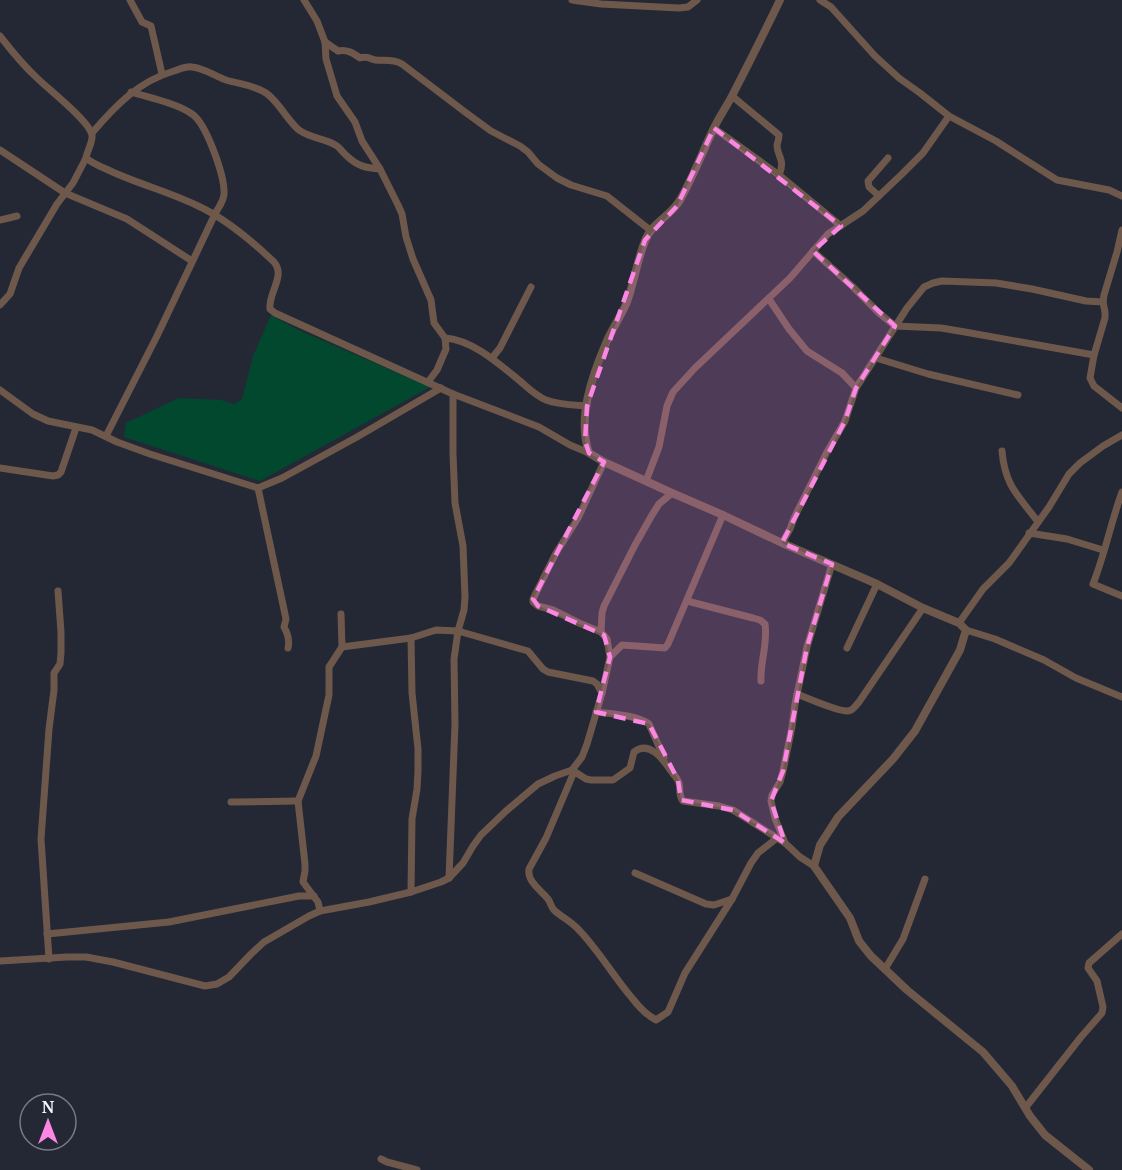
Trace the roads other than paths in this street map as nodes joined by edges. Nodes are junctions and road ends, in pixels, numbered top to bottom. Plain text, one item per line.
1 (130, 0) edge
2 (303, 0) edge
3 (572, 0) edge
4 (697, 0) edge
5 (780, 0) edge
6 (820, 0) edge
7 (0, 36) edge
8 (325, 42) junction
9 (162, 74) junction
10 (131, 92) junction
11 (732, 96) junction
12 (949, 116) junction
13 (714, 128) junction
14 (92, 133) junction
15 (0, 150) edge
16 (86, 158) junction
17 (888, 158) dead end
18 (380, 169) junction
19 (779, 175) junction
20 (65, 192) junction
21 (879, 196) junction
22 (1122, 196) edge
23 (214, 214) junction
24 (17, 216) dead end
25 (0, 220) edge
26 (841, 226) junction
27 (650, 230) junction
28 (1122, 230) edge
29 (813, 251) junction
30 (192, 261) junction
31 (531, 287) dead end
32 (769, 299) junction
33 (1103, 302) junction
34 (0, 306) edge
35 (895, 326) junction
36 (445, 338) junction
37 (1094, 355) junction
38 (492, 358) junction
39 (876, 358) junction
40 (428, 382) junction
41 (441, 388) junction
42 (856, 388) junction
43 (0, 390) edge
44 (453, 394) junction
45 (1018, 395) dead end
46 (587, 406) junction
47 (1122, 408) edge
48 (76, 428) junction
49 (1122, 435) edge
50 (106, 436) junction
51 (1002, 451) dead end
52 (589, 453) junction
53 (604, 462) junction
54 (0, 468) edge
55 (646, 481) junction
56 (258, 488) junction
57 (1122, 492) edge
58 (672, 493) junction
59 (723, 515) junction
60 (1038, 522) junction
61 (1029, 533) junction
62 (782, 543) junction
63 (1103, 550) junction
64 (832, 564) junction
65 (877, 584) junction
66 (58, 591) dead end
67 (1122, 596) edge
68 (687, 601) junction
69 (923, 608) junction
70 (341, 614) dead end
71 (959, 623) junction
72 (966, 630) junction
73 (458, 631) junction
74 (601, 632) junction
75 (411, 638) junction
76 (342, 647) junction
77 (288, 648) dead end
78 (847, 648) dead end
79 (610, 657) junction
80 (761, 681) dead end
81 (602, 693) junction
82 (797, 694) junction
83 (1122, 697) edge
84 (596, 712) junction
85 (665, 761) junction
86 (573, 771) junction
87 (298, 801) junction
88 (231, 802) dead end
89 (777, 838) junction
90 (785, 843) junction
91 (814, 866) junction
92 (635, 873) dead end
93 (449, 878) junction
94 (925, 879) dead end
95 (411, 892) junction
96 (314, 896) junction
97 (732, 899) junction
98 (320, 911) junction
99 (47, 934) junction
100 (1122, 934) edge
101 (49, 959) junction
102 (0, 962) edge
103 (885, 969) junction
104 (1026, 1107) junction
105 (381, 1159) dead end
106 (417, 1170) edge
107 (1089, 1170) edge

1 - 9 street
2 - 8 street
3 - 4 street
5 - 11 street
6 - 12 street
7 - 14 street
8 - 18 street
8 - 27 street
9 - 10 street
9 - 18 street
10 - 14 street
10 - 23 street
11 - 13 street
11 - 19 street
12 - 21 street
12 - 22 street
13 - 19 street
13 - 27 street
14 - 16 street
15 - 20 street
16 - 20 street
16 - 23 street
17 - 21 street
18 - 36 street
19 - 26 street
20 - 30 street
20 - 34 street
21 - 26 street
23 - 30 street
23 - 40 street
24 - 25 street
26 - 29 street
27 - 46 street
28 - 33 street
29 - 32 street
29 - 35 street
30 - 50 street
31 - 38 street
32 - 42 street
32 - 55 street
33 - 35 street
33 - 37 street
35 - 37 street
35 - 39 street
36 - 38 street
36 - 40 street
37 - 47 street
38 - 46 street
39 - 42 street
39 - 45 street
40 - 41 street
41 - 44 street
41 - 56 street
42 - 62 street
43 - 48 street
44 - 52 street
44 - 73 street
46 - 52 street
48 - 50 street
48 - 54 street
49 - 60 street
50 - 56 street
51 - 60 street
52 - 53 street
53 - 55 street
53 - 74 street
55 - 58 street
56 - 77 street
57 - 63 street
58 - 59 street
58 - 74 street
59 - 62 street
59 - 68 street
60 - 61 street
61 - 63 street
61 - 71 street
62 - 64 street
63 - 67 street
64 - 65 street
64 - 82 street
65 - 69 street
65 - 78 street
66 - 99 street
68 - 79 street
68 - 80 street
69 - 71 street
69 - 82 street
70 - 76 street
71 - 72 street
72 - 83 street
72 - 91 street
73 - 75 street
73 - 81 street
73 - 93 street
74 - 79 street
75 - 76 street
75 - 95 street
76 - 87 street
79 - 81 street
81 - 84 street
82 - 90 street
84 - 85 street
84 - 86 street
85 - 86 street
85 - 89 street
86 - 93 street
86 - 97 street
87 - 88 street
87 - 96 street
89 - 90 street
89 - 97 street
90 - 91 street
91 - 103 street
92 - 97 street
93 - 95 street
94 - 103 street
95 - 98 street
96 - 98 street
96 - 99 street
98 - 101 street
99 - 101 street
100 - 104 street
101 - 102 street
103 - 104 street
104 - 107 street
105 - 106 street

